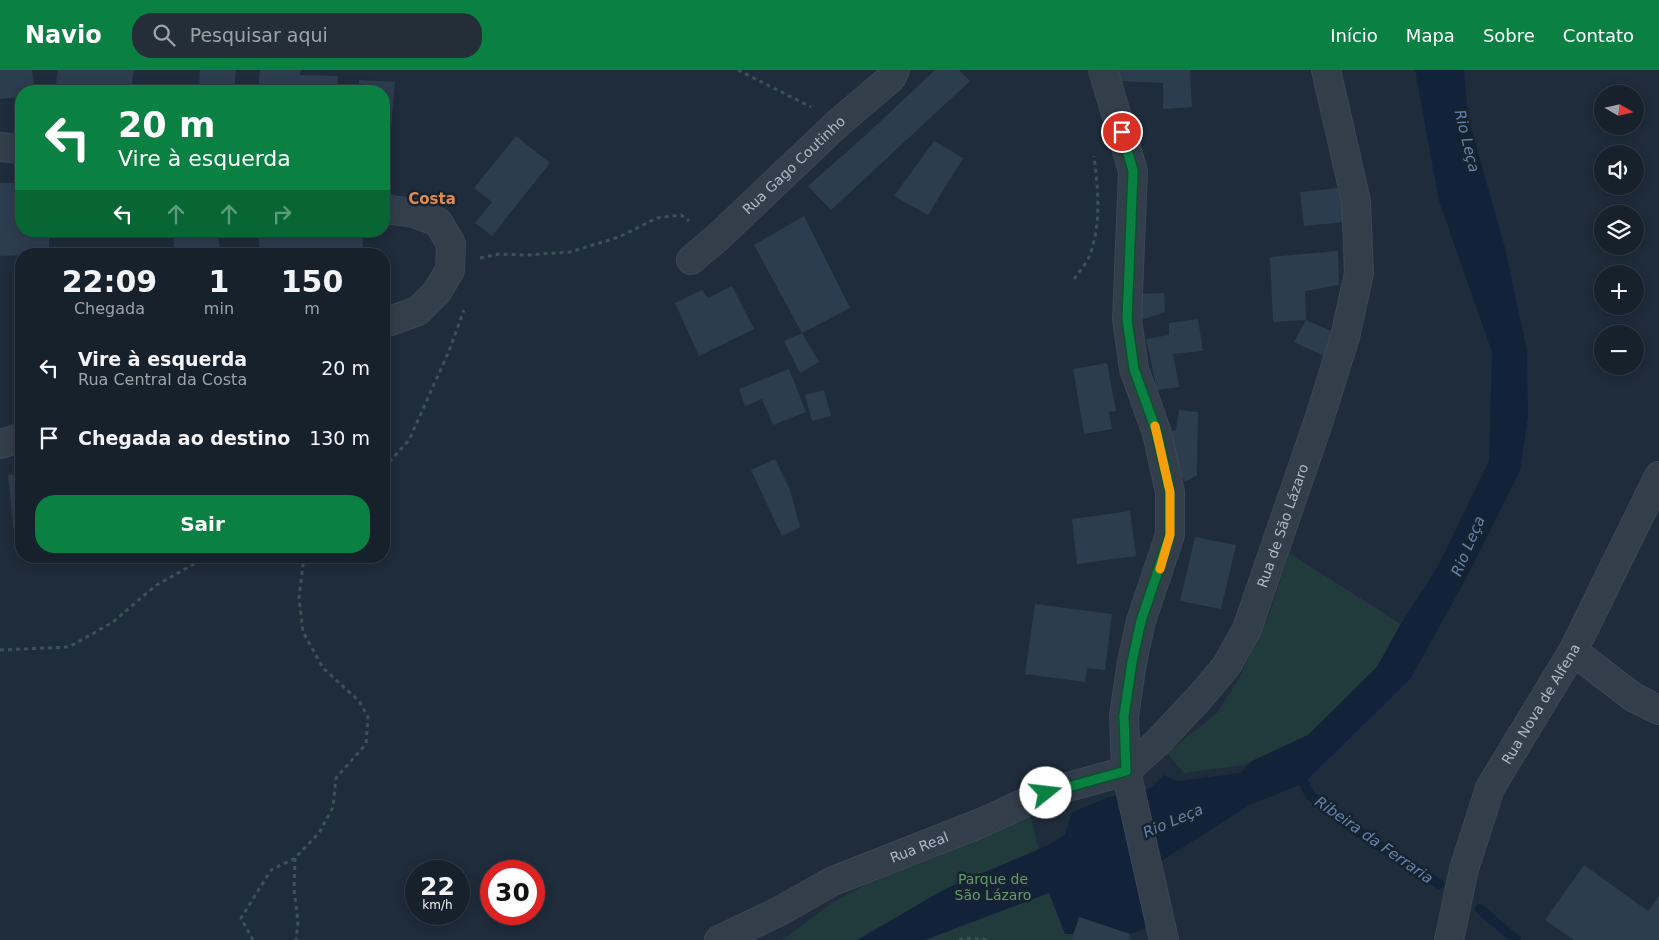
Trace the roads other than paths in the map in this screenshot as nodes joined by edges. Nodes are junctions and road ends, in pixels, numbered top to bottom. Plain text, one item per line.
1 (895, 70) edge
2 (1103, 70) edge
3 (1326, 70) edge
4 (0, 147) edge
5 (15, 148) edge
6 (390, 210) edge
7 (691, 260) dead end
8 (390, 321) edge
9 (15, 440) edge
10 (0, 444) edge
11 (1659, 476) edge
12 (1573, 651) junction
13 (1659, 710) edge
14 (1128, 780) junction
15 (1163, 935) edge
16 (719, 940) edge
17 (1449, 940) edge

1 - 7 street, Rua Gago Coutinho
2 - 14 street
3 - 14 street, Rua de São Lázaro
4 - 5 street
6 - 8 street
9 - 10 street
11 - 12 street, Rua Nova de Alfena
12 - 13 street
12 - 17 street, Rua Nova de Alfena
14 - 15 street
14 - 16 street, Rua Real

